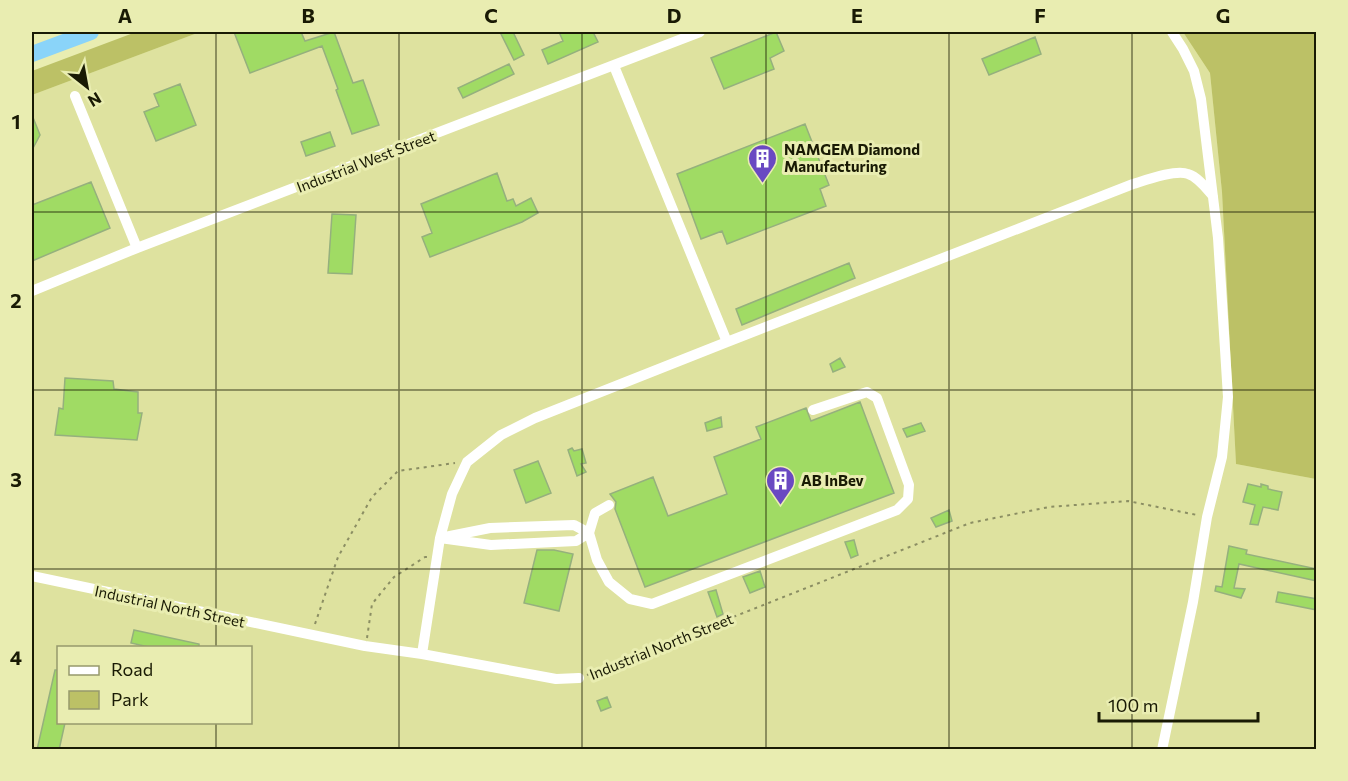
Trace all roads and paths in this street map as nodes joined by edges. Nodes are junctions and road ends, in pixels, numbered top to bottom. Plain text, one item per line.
1 (91, 32) edge
2 (700, 32) edge
3 (1172, 32) edge
4 (32, 54) edge
5 (614, 66) junction
6 (75, 96) dead end
7 (1213, 196) junction
8 (137, 248) junction
9 (32, 291) edge
10 (727, 342) junction
11 (813, 410) dead end
12 (467, 462) junction
13 (609, 505) dead end
14 (1207, 517) junction
15 (589, 533) junction
16 (440, 538) junction
17 (437, 558) junction
18 (32, 576) edge
19 (311, 635) junction
20 (365, 646) junction
21 (422, 654) junction
22 (579, 678) joint
23 (1162, 750) edge

1 - 4 highway
2 - 5 street, Industrial West Street
3 - 7 street
5 - 8 street, Industrial West Street
5 - 10 street
6 - 8 street
7 - 10 street
7 - 14 street
8 - 9 street, Industrial West Street
10 - 12 street
11 - 15 street
12 - 16 street
12 - 19 path
13 - 15 street
14 - 22 path, Industrial North Street
14 - 23 street
15 - 16 street
15 - 16 street
16 - 17 street
17 - 20 path
17 - 21 street
18 - 19 street, Industrial North Street
19 - 20 street, Industrial North Street
20 - 21 street, Industrial North Street
21 - 22 street, Industrial North Street

